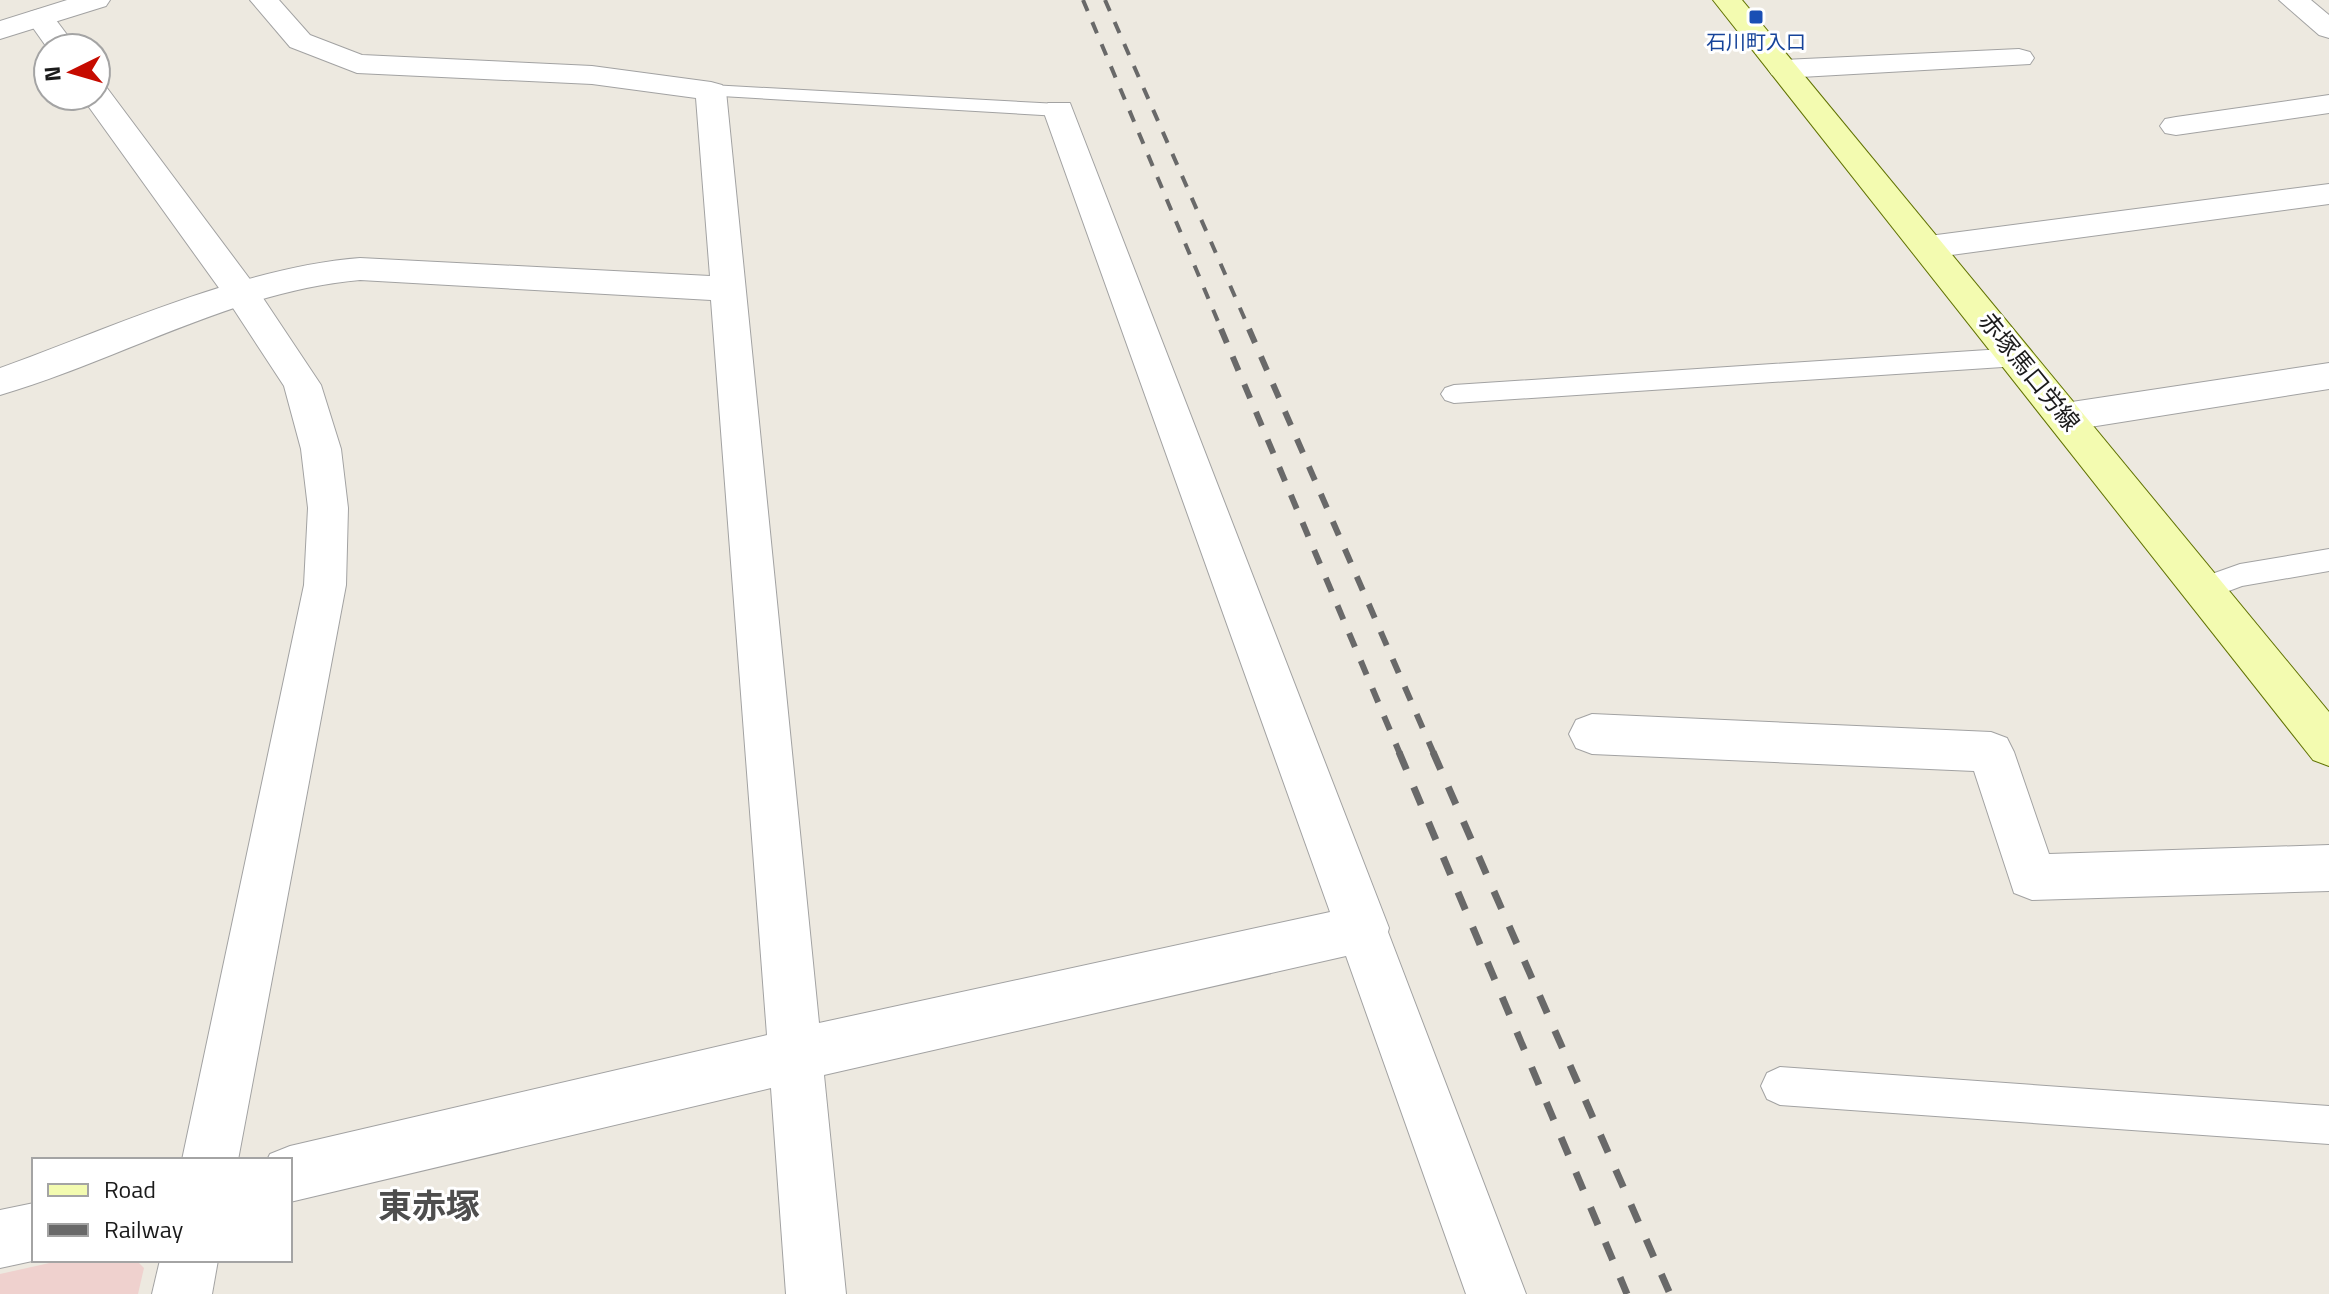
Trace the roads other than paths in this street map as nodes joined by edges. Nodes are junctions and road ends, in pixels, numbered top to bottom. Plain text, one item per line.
1 (96, 0) edge
2 (264, 0) edge
3 (1727, 0) edge
4 (2293, 0) edge
5 (40, 18) junction
6 (2329, 29) edge
7 (0, 30) edge
8 (50, 32) edge
9 (2019, 58) dead end
10 (1783, 69) junction
11 (711, 91) junction
12 (2329, 104) edge
13 (1059, 110) joint
14 (108, 112) edge
15 (2176, 126) dead end
16 (2329, 194) edge
17 (1929, 247) junction
18 (726, 289) junction
19 (242, 294) junction
20 (2018, 357) junction
21 (2329, 376) edge
22 (0, 382) edge
23 (1454, 394) dead end
24 (2065, 417) junction
25 (2329, 560) edge
26 (2202, 589) junction
27 (1592, 734) dead end
28 (2329, 746) edge
29 (2329, 868) edge
30 (1364, 928) junction
31 (796, 1055) junction
32 (1780, 1086) dead end
33 (2329, 1125) edge
34 (210, 1158) edge
35 (292, 1174) edge
36 (32, 1232) edge
37 (0, 1239) edge
38 (189, 1262) edge
39 (182, 1294) edge
40 (816, 1294) edge
41 (1496, 1294) edge

1 - 5 street
2 - 11 street
3 - 10 main road, 赤塚馬口労線
4 - 6 street
5 - 7 street
5 - 8 street
9 - 10 street
10 - 17 main road, 赤塚馬口労線
11 - 13 lane
11 - 18 street
12 - 15 street
13 - 30 street
14 - 19 street
16 - 17 street
17 - 20 main road, 赤塚馬口労線
18 - 19 street
18 - 31 street
19 - 22 street
19 - 34 street
20 - 23 lane
20 - 24 main road, 赤塚馬口労線
21 - 24 street
24 - 26 main road, 赤塚馬口労線
25 - 26 lane
26 - 28 main road, 赤塚馬口労線
27 - 29 street
30 - 31 street
30 - 41 street
31 - 35 street
31 - 40 street
32 - 33 lane
36 - 37 street
38 - 39 street

